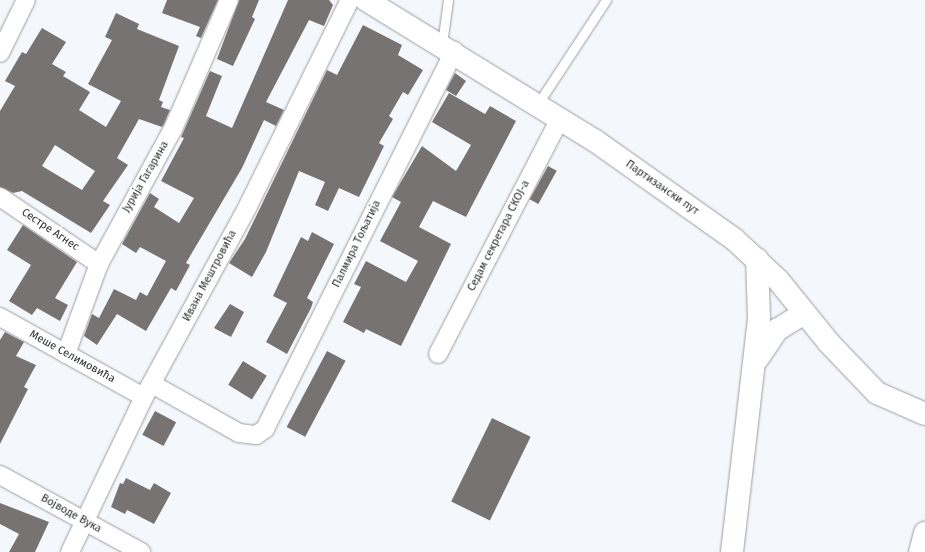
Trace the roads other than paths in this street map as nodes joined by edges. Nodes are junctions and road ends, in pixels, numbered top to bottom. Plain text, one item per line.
1 (26, 0) edge
2 (229, 0) edge
3 (350, 0) edge
4 (366, 0) edge
5 (448, 0) edge
6 (606, 0) edge
7 (448, 47) junction
8 (0, 53) edge
9 (537, 105) junction
10 (560, 119) junction
11 (0, 197) edge
12 (757, 259) junction
13 (100, 264) junction
14 (804, 313) junction
15 (0, 317) edge
16 (66, 354) junction
17 (438, 354) dead end
18 (755, 365) junction
19 (148, 390) junction
20 (916, 412) edge
21 (256, 435) joint
22 (0, 475) edge
23 (85, 522) junction
24 (925, 533) edge
25 (70, 552) edge
26 (141, 552) edge
27 (732, 552) edge
28 (920, 552) edge

1 - 8 street
2 - 13 street, Јурија Гагарина
3 - 19 street, Ивана Мештровића
4 - 7 main road, Партизански пут
5 - 7 lane
6 - 9 lane
7 - 9 main road, Партизански пут
7 - 21 street, Палмира Тољатија
9 - 10 main road, Партизански пут
10 - 12 main road, Партизански пут
10 - 17 street, Седам секретара СКОЈ-а
11 - 13 street, Сестре Агнес
12 - 14 main road, Партизански пут
12 - 18 main road
13 - 16 street, Јурија Гагарина
14 - 18 main road
14 - 20 main road, Партизански пут
15 - 16 street, Меше Селимовића
16 - 19 street, Меше Селимовића
18 - 27 main road
19 - 21 street, Меше Селимовића
19 - 23 street, Ивана Мештровића
22 - 23 street, Војводе Вука
23 - 25 street, Ивана Мештровића
23 - 26 street, Војводе Вука
24 - 28 main road

